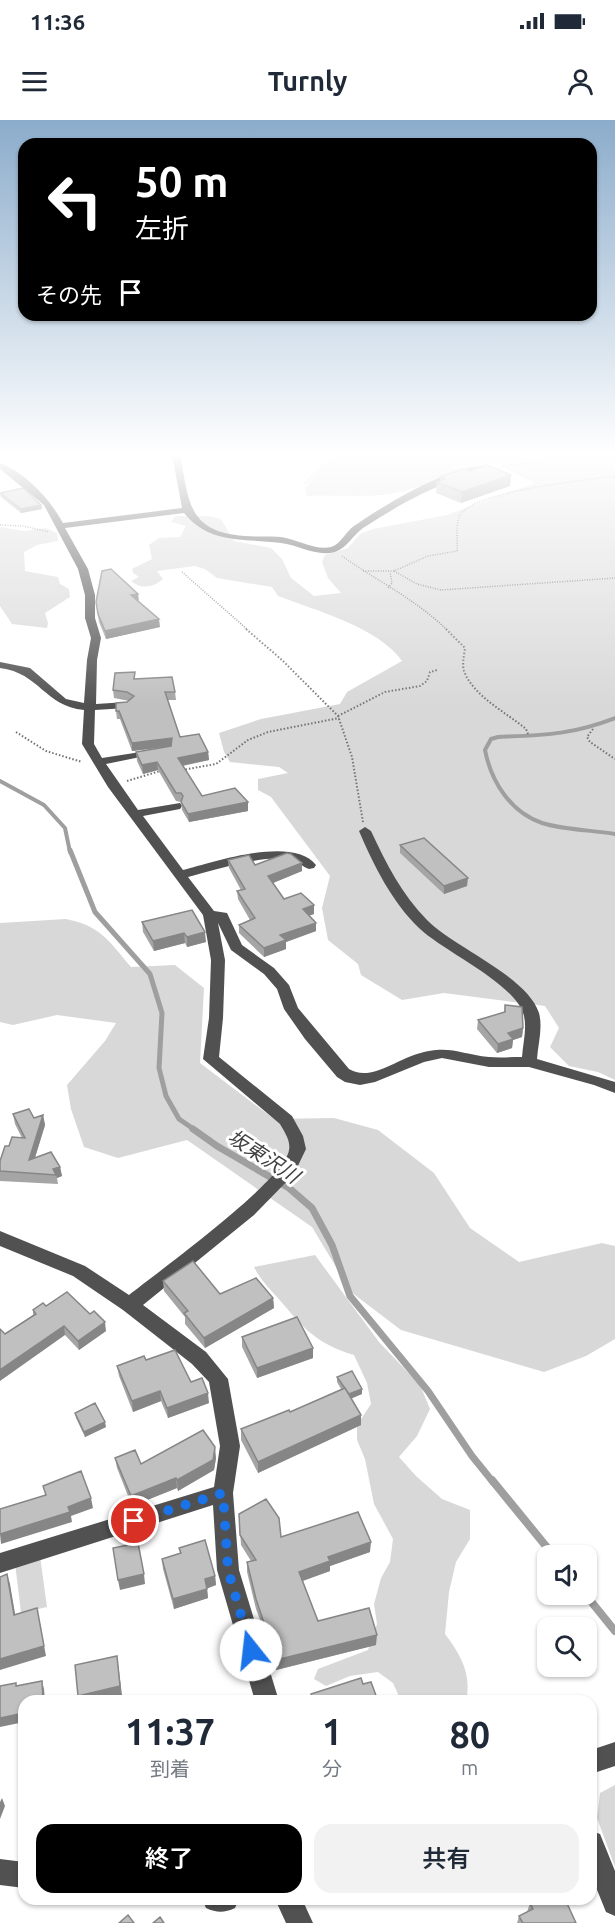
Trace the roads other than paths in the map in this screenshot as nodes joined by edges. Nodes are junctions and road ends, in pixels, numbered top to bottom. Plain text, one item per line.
1 (66, 538) edge
2 (237, 538) edge
3 (346, 538) edge
4 (0, 665) edge
5 (127, 705) edge
6 (89, 706) junction
7 (167, 750) edge
8 (99, 762) junction
9 (176, 806) dead end
10 (136, 814) junction
11 (365, 831) road end
12 (309, 865) dead end
13 (181, 875) junction
14 (210, 915) junction
15 (529, 1062) junction
16 (615, 1088) edge
17 (0, 1238) edge
18 (130, 1305) junction
19 (223, 1493) junction
20 (0, 1563) edge
21 (265, 1695) edge
22 (615, 1754) edge
23 (597, 1760) edge
24 (597, 1858) edge
25 (0, 1872) edge
26 (18, 1874) edge
27 (615, 1903) edge
28 (291, 1905) edge
29 (300, 1923) edge

1 - 6 street
2 - 3 street
4 - 6 street
5 - 6 street
6 - 8 street
7 - 8 street
8 - 10 street
9 - 10 street
10 - 13 street
11 - 15 street
12 - 13 street
13 - 14 street
14 - 15 street
14 - 18 street
15 - 16 street
17 - 18 street
18 - 19 street
19 - 20 street
19 - 21 street
22 - 23 street
24 - 27 street
25 - 26 street
28 - 29 street

